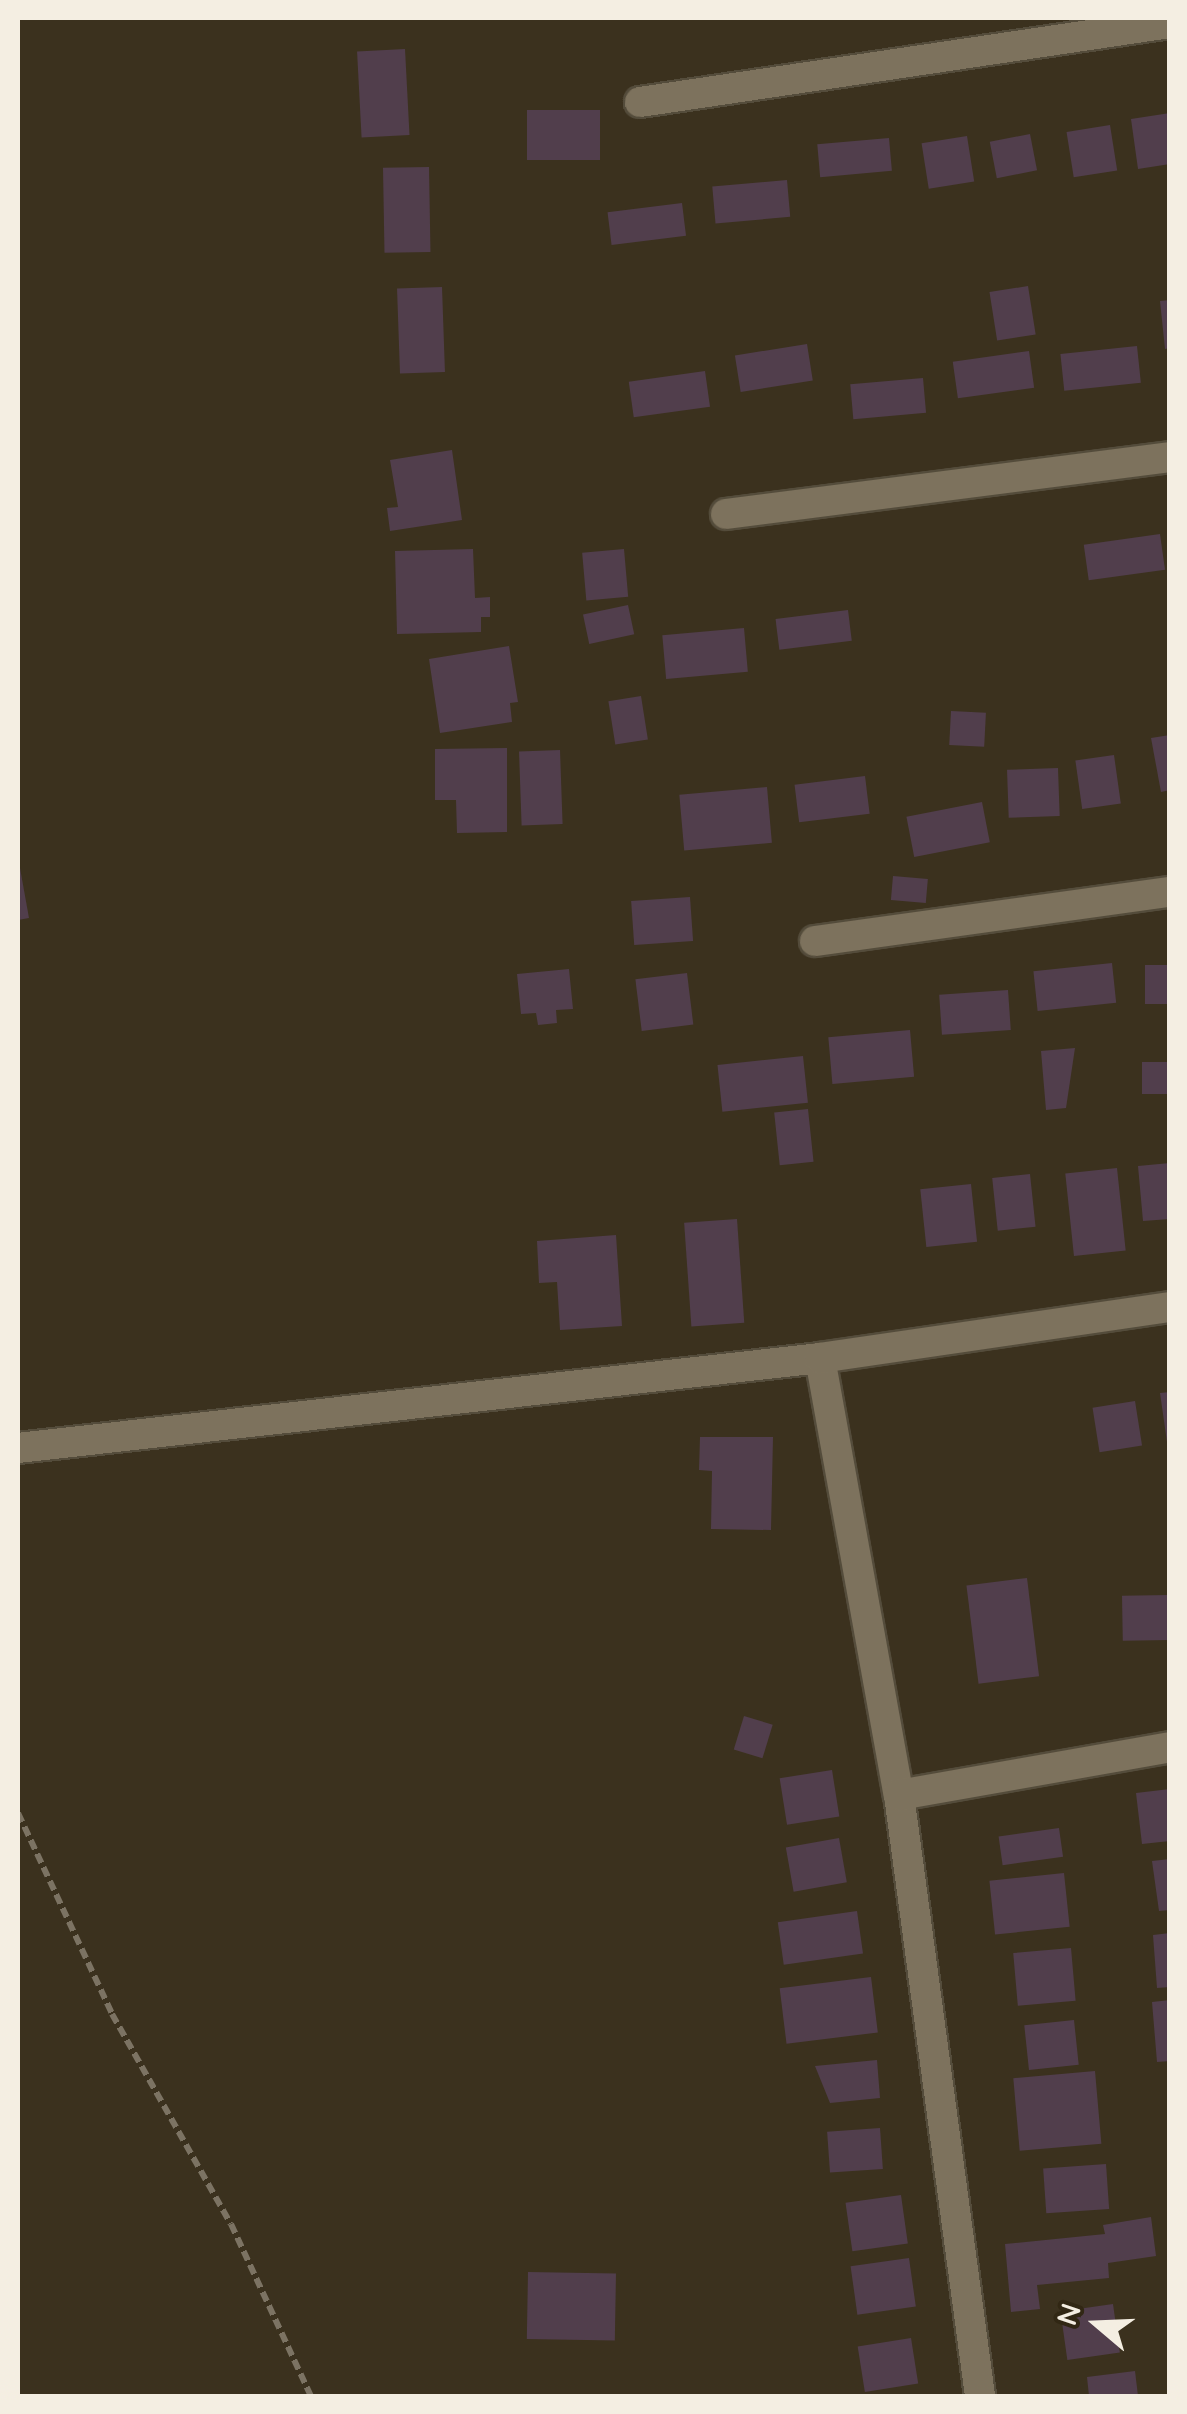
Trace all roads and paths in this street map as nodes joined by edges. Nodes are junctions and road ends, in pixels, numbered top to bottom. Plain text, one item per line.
1 (1170, 23) edge
2 (640, 102) dead end
3 (1170, 457) edge
4 (726, 514) dead end
5 (1170, 892) edge
6 (815, 941) dead end
7 (1170, 1307) edge
8 (820, 1358) junction
9 (18, 1448) edge
10 (1170, 1747) edge
11 (899, 1795) junction
12 (18, 1813) edge
13 (310, 2396) edge
14 (980, 2396) edge

1 - 2 street
3 - 4 street
5 - 6 street
7 - 8 street
8 - 9 street
8 - 11 street
10 - 11 street
11 - 14 street
12 - 13 path

